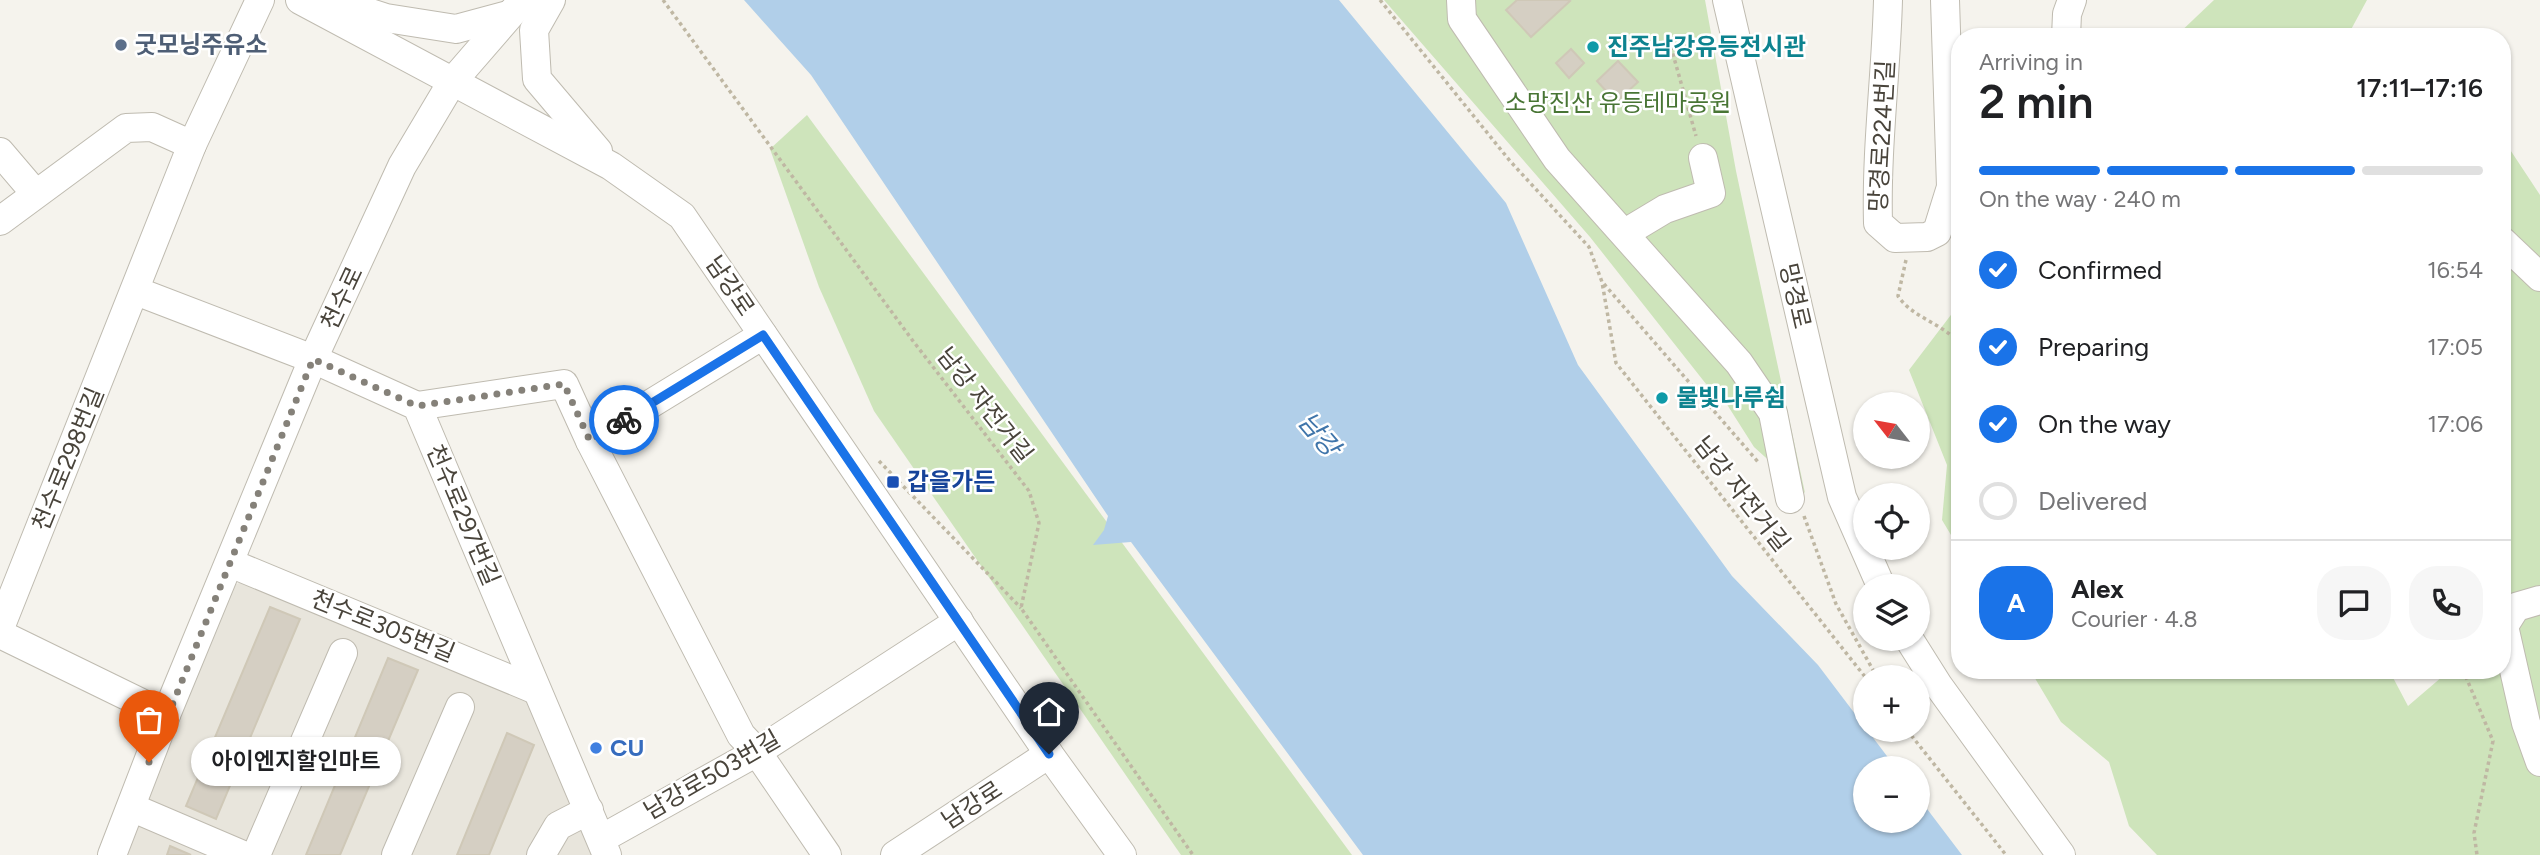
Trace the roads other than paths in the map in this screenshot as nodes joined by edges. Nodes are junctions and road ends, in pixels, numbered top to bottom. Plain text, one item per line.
1 (260, 0) edge
2 (551, 0) edge
3 (1461, 0) edge
4 (1727, 0) edge
5 (1888, 0) edge
6 (1945, 0) edge
7 (2072, 0) edge
8 (301, 1) edge
9 (515, 8) edge
10 (2066, 28) edge
11 (452, 82) junction
12 (191, 145) junction
13 (0, 152) edge
14 (1703, 158) road end
15 (611, 166) junction
16 (35, 193) junction
17 (0, 221) edge
18 (1625, 233) junction
19 (2511, 250) edge
20 (2540, 277) edge
21 (136, 291) junction
22 (763, 335) junction
23 (313, 359) junction
24 (417, 406) junction
25 (590, 441) junction
26 (1797, 506) road end
27 (230, 563) junction
28 (1876, 574) edge
29 (2540, 600) edge
30 (2511, 615) edge
31 (958, 621) junction
32 (0, 628) edge
33 (0, 634) edge
34 (1917, 651) edge
35 (343, 653) dead end
36 (2511, 657) edge
37 (536, 690) junction
38 (460, 707) dead end
39 (166, 715) junction
40 (757, 752) junction
41 (1049, 754) junction
42 (2540, 762) edge
43 (132, 808) junction
44 (589, 810) junction
45 (604, 847) edge
46 (112, 855) edge
47 (243, 855) edge
48 (256, 855) edge
49 (396, 855) edge
50 (541, 855) edge
51 (827, 855) edge
52 (895, 855) edge
53 (1122, 855) edge
54 (2062, 855) edge

1 - 12 street, 천수로298번길
2 - 15 street
3 - 18 street
4 - 28 street, 망경로
5 - 6 street, 망경로224번길
7 - 10 street
8 - 9 street
8 - 11 street, 남강로
9 - 11 street, 천수로
11 - 15 street, 남강로
11 - 23 street, 천수로
12 - 16 street
12 - 21 street, 천수로298번길
13 - 16 street
14 - 18 street
15 - 22 street, 남강로
16 - 17 street
18 - 26 street
19 - 20 street
21 - 23 street
21 - 32 street, 천수로298번길
22 - 25 street
22 - 31 street, 남강로
23 - 24 street
23 - 27 street, 천수로
24 - 25 street
24 - 37 street, 천수로297번길
25 - 40 street
27 - 37 street, 천수로305번길
27 - 39 street, 천수로
29 - 30 street
31 - 40 street, 남강로503번길
31 - 41 street, 남강로
33 - 39 street
34 - 54 street
35 - 48 street
36 - 42 street
37 - 44 street, 남강로503번길
38 - 49 street
39 - 43 street, 천수로
40 - 45 street, 남강로503번길
40 - 51 street
41 - 52 street, 남강로
41 - 53 street, 남강로
43 - 46 street, 천수로
43 - 47 street
44 - 45 street, 남강로503번길
44 - 50 street

